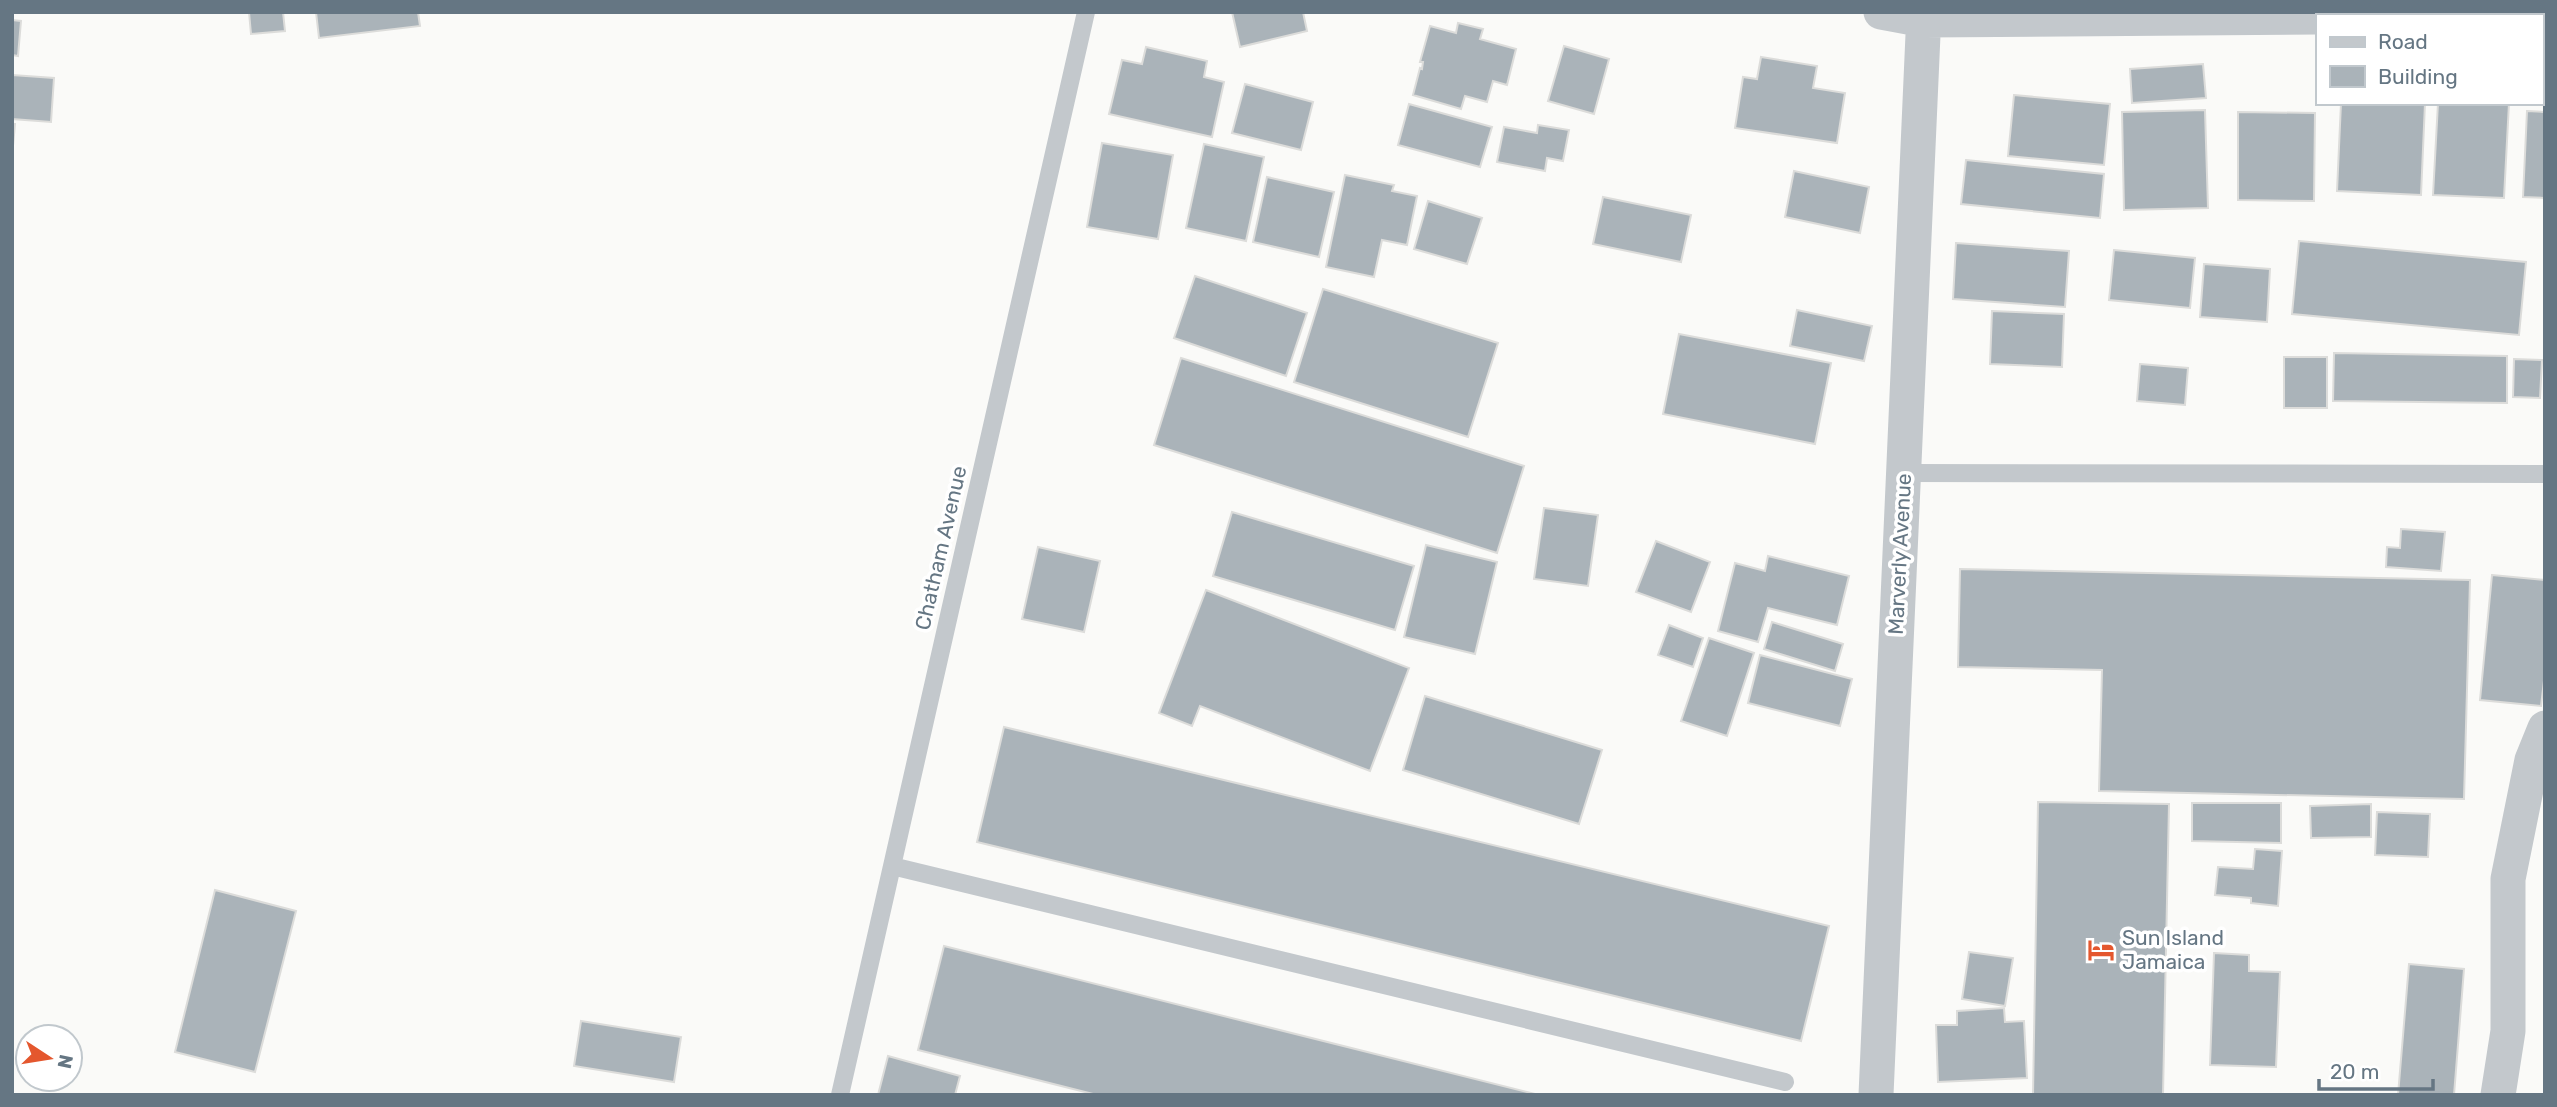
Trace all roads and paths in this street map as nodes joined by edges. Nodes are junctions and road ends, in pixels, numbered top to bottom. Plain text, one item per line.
1 (1086, 12) edge
2 (1881, 12) edge
3 (1924, 16) edge
4 (2316, 17) edge
5 (1904, 473) junction
6 (2545, 474) edge
7 (2545, 728) edge
8 (892, 866) junction
9 (1785, 1082) dead end
10 (841, 1095) edge
11 (1876, 1095) edge
12 (2498, 1095) edge

1 - 8 lane, Chatham Avenue
2 - 3 street
3 - 4 street
3 - 5 street, Marverly Avenue
5 - 6 lane
5 - 11 street, Marverly Avenue
7 - 12 street
8 - 9 lane
8 - 10 lane, Chatham Avenue

